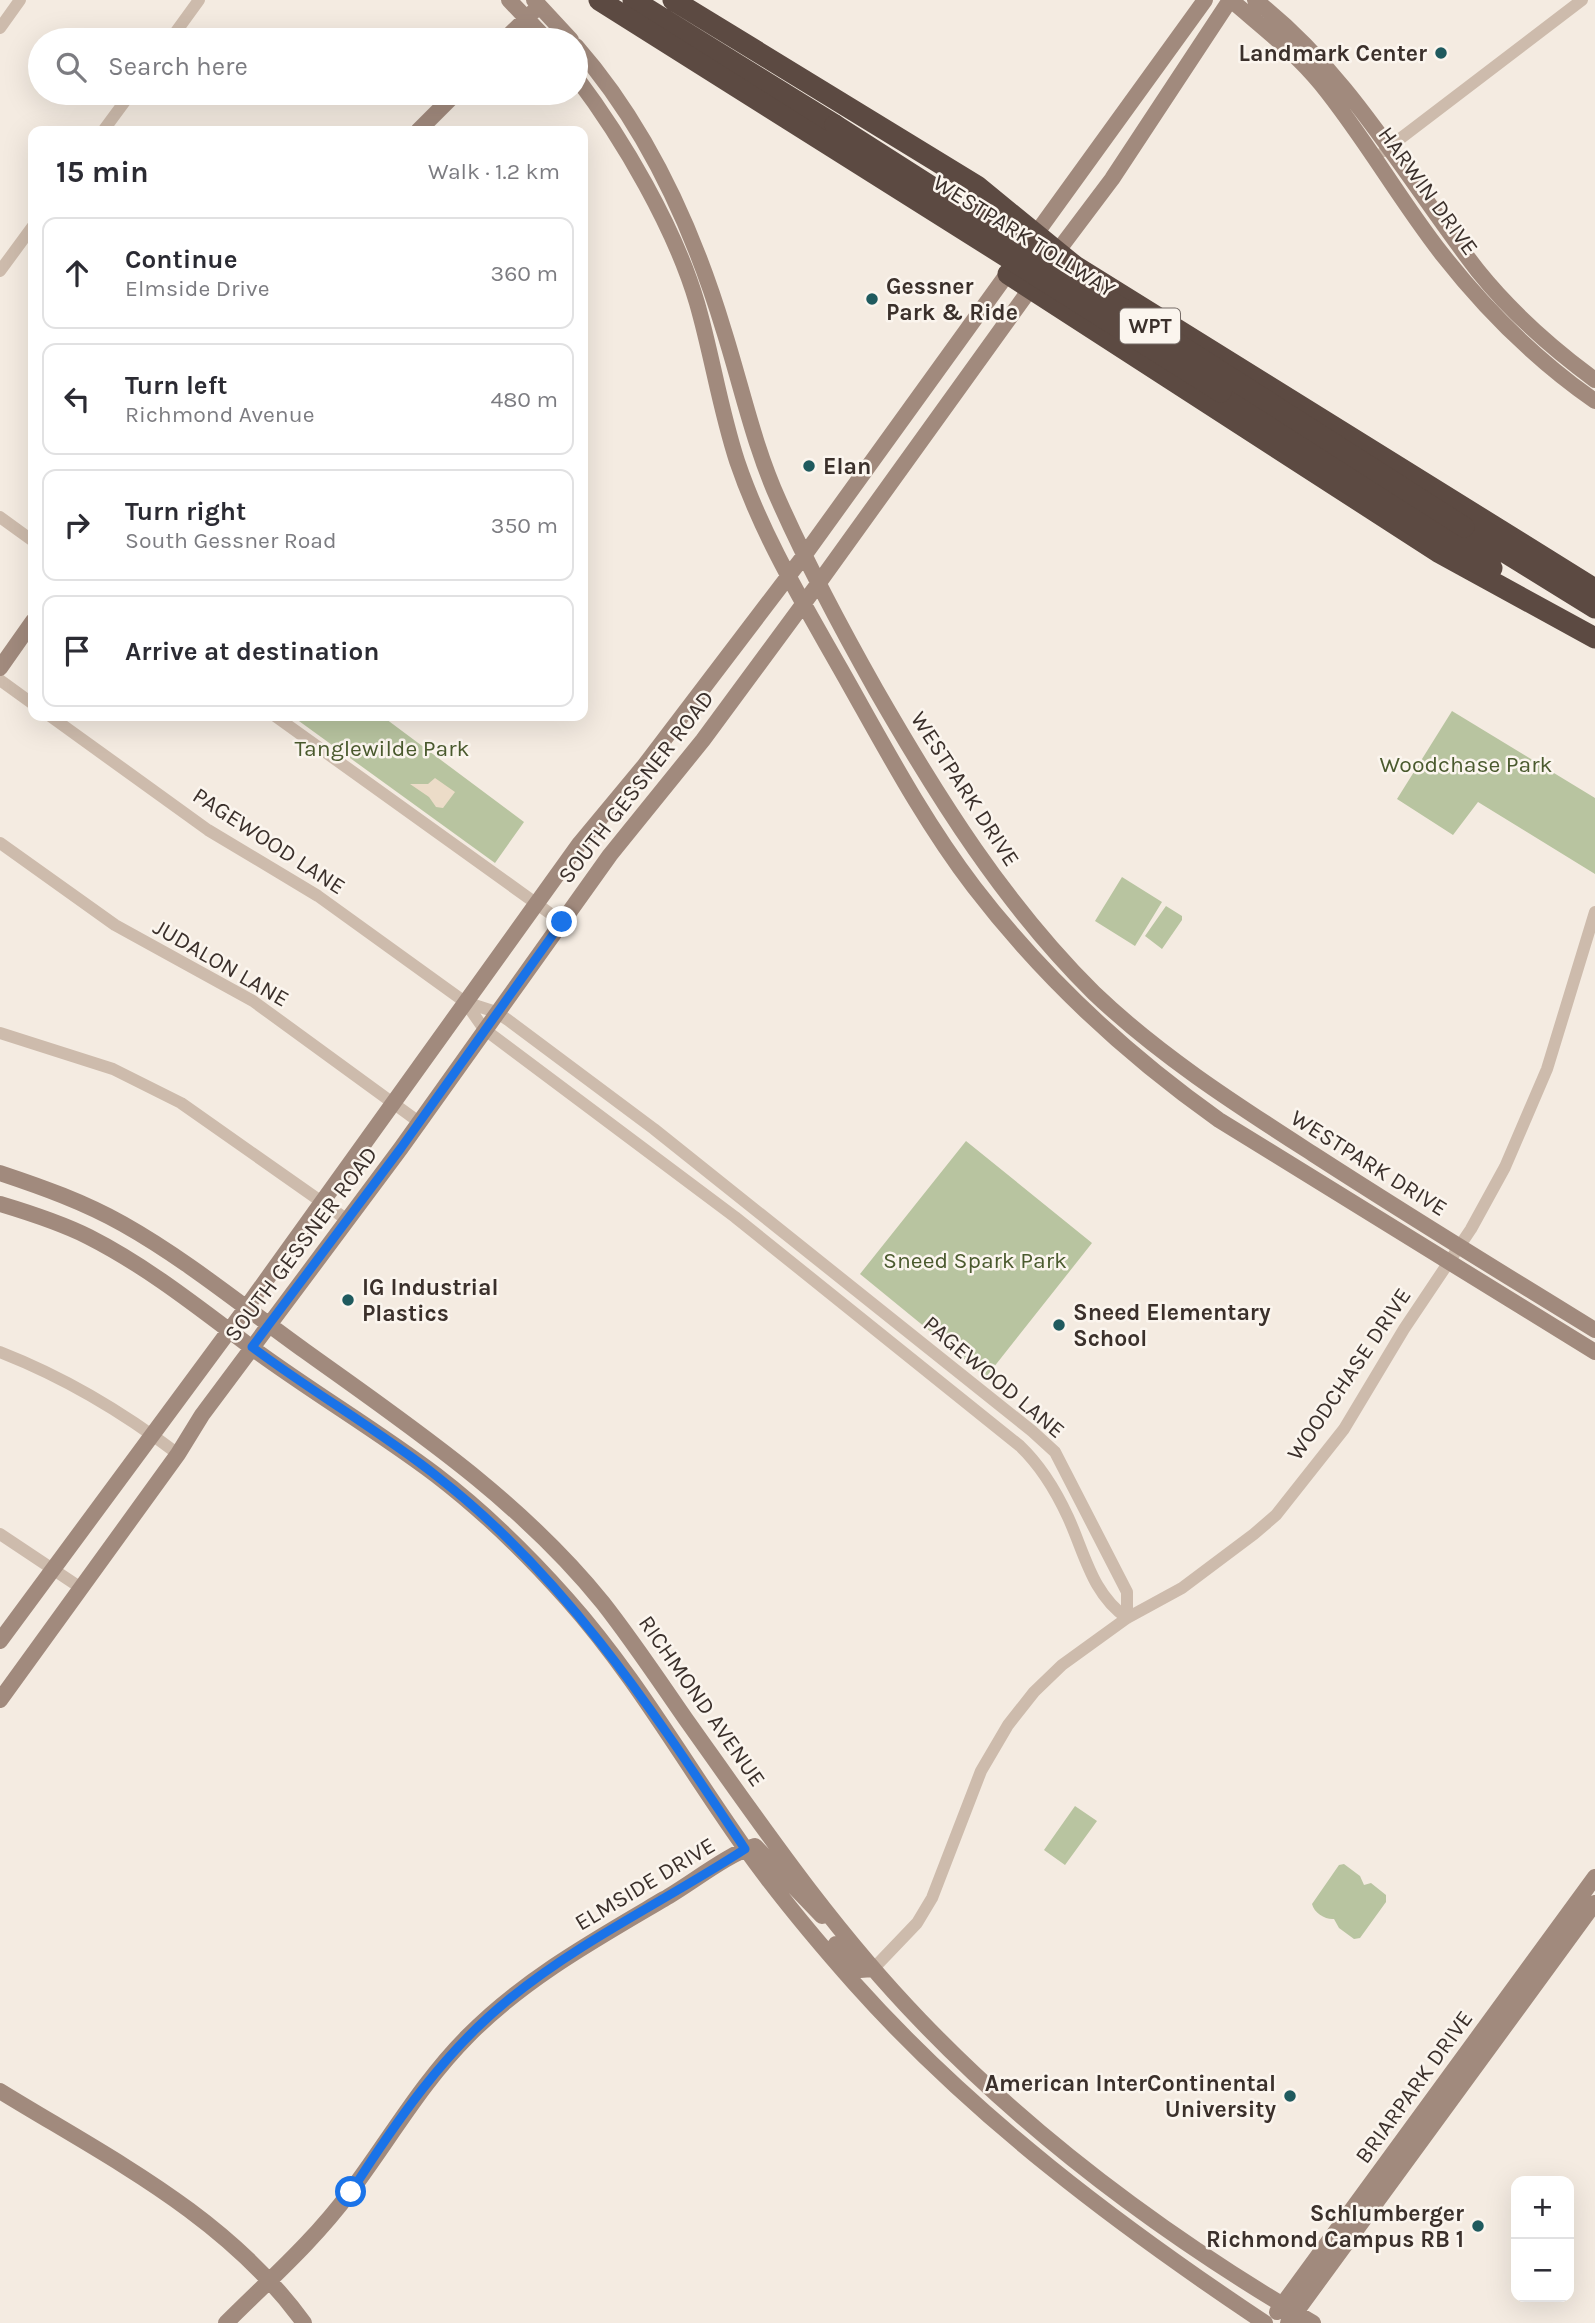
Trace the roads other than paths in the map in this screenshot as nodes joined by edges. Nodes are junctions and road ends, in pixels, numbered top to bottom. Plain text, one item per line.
1 (20, 0) edge
2 (200, 0) edge
3 (509, 0) edge
4 (598, 0) edge
5 (632, 0) edge
6 (673, 0) edge
7 (1205, 0) edge
8 (1231, 0) edge
9 (1255, 0) edge
10 (1582, 0) edge
11 (537, 3) edge
12 (526, 18) junction
13 (0, 28) edge
14 (179, 28) edge
15 (516, 28) edge
16 (537, 28) edge
17 (542, 28) edge
18 (588, 60) edge
19 (588, 95) edge
20 (122, 105) edge
21 (444, 105) edge
22 (107, 126) edge
23 (423, 126) edge
24 (641, 133) junction
25 (620, 143) junction
26 (1389, 147) junction
27 (1376, 158) junction
28 (1036, 232) junction
29 (28, 233) edge
30 (1058, 251) junction
31 (0, 271) edge
32 (1008, 274) junction
33 (707, 278) junction
34 (689, 283) junction
35 (1031, 289) junction
36 (1503, 297) junction
37 (1490, 310) junction
38 (1595, 380) edge
39 (1595, 401) edge
40 (912, 406) junction
41 (935, 422) junction
42 (0, 517) edge
43 (28, 537) edge
44 (803, 557) junction
45 (787, 576) junction
46 (818, 584) junction
47 (1595, 589) edge
48 (803, 603) junction
49 (1595, 608) edge
50 (28, 628) edge
51 (1595, 636) edge
52 (0, 668) edge
53 (0, 680) edge
54 (28, 700) edge
55 (57, 721) edge
56 (282, 721) edge
57 (906, 741) junction
58 (888, 751) junction
59 (644, 766) junction
60 (666, 785) junction
61 (0, 842) edge
62 (989, 872) junction
63 (973, 886) junction
64 (536, 903) junction
65 (1595, 912) edge
66 (562, 922) junction
67 (465, 1002) junction
68 (496, 1012) junction
69 (484, 1030) junction
70 (0, 1033) edge
71 (394, 1104) junction
72 (419, 1122) junction
73 (3, 1174) edge
74 (0, 1194) edge
75 (323, 1201) junction
76 (0, 1204) edge
77 (346, 1219) junction
78 (1459, 1247) junction
79 (1450, 1262) junction
80 (246, 1308) junction
81 (268, 1325) junction
82 (1594, 1329) edge
83 (229, 1331) junction
84 (252, 1347) junction
85 (1589, 1349) edge
86 (0, 1352) edge
87 (413, 1428) junction
88 (152, 1434) junction
89 (392, 1443) junction
90 (178, 1454) junction
91 (0, 1534) edge
92 (54, 1568) junction
93 (81, 1588) junction
94 (1127, 1618) junction
95 (0, 1642) edge
96 (669, 1692) junction
97 (0, 1700) edge
98 (650, 1709) junction
99 (745, 1849) junction
100 (1595, 1877) edge
101 (1595, 1903) edge
102 (798, 1913) junction
103 (832, 1919) junction
104 (873, 1969) junction
105 (0, 2091) edge
106 (1003, 2098) junction
107 (988, 2113) junction
108 (1139, 2208) junction
109 (1129, 2230) junction
110 (269, 2281) junction
111 (1288, 2314) edge
112 (226, 2323) edge
113 (304, 2323) edge
114 (1267, 2323) edge
115 (1313, 2323) edge

1 - 13 street
2 - 14 street
3 - 12 main road
4 - 51 highway, WESTPARK TOLLWAY / WPT, bridge
5 - 49 highway, WESTPARK TOLLWAY / WPT, bridge
6 - 28 highway
7 - 28 main road, SOUTH GESSNER ROAD
8 - 27 main road, HARWIN DRIVE
8 - 30 main road, SOUTH GESSNER ROAD
9 - 26 main road, HARWIN DRIVE
10 - 26 street
11 - 12 main road
11 - 17 main road
12 - 15 main road
12 - 16 main road
18 - 24 main road, WESTPARK DRIVE
19 - 25 main road, WESTPARK DRIVE
20 - 22 street
21 - 23 main road
24 - 25 main road
24 - 33 main road, WESTPARK DRIVE
25 - 34 main road, WESTPARK DRIVE
26 - 27 street
26 - 36 main road, HARWIN DRIVE
27 - 37 main road, HARWIN DRIVE
28 - 30 highway
28 - 32 main road, SOUTH GESSNER ROAD
29 - 31 street
30 - 35 main road, SOUTH GESSNER ROAD
30 - 47 highway
32 - 35 highway
32 - 40 main road, SOUTH GESSNER ROAD
33 - 34 main road
33 - 44 main road, WESTPARK DRIVE
34 - 45 main road, WESTPARK DRIVE
35 - 41 main road, SOUTH GESSNER ROAD
35 - 51 highway
36 - 37 main road
36 - 38 main road, HARWIN DRIVE
37 - 39 main road, HARWIN DRIVE
40 - 41 main road
40 - 44 main road, SOUTH GESSNER ROAD
41 - 46 main road, SOUTH GESSNER ROAD
42 - 43 street
44 - 45 main road, SOUTH GESSNER ROAD
44 - 46 main road, WESTPARK DRIVE
45 - 48 main road, WESTPARK DRIVE
45 - 59 main road, SOUTH GESSNER ROAD
46 - 48 main road, SOUTH GESSNER ROAD
46 - 57 main road, WESTPARK DRIVE
48 - 58 main road, WESTPARK DRIVE
48 - 60 main road, SOUTH GESSNER ROAD
50 - 52 main road
53 - 54 street
55 - 67 street, PAGEWOOD LANE
56 - 64 street
57 - 58 main road
57 - 62 main road, WESTPARK DRIVE
58 - 63 main road, WESTPARK DRIVE
59 - 60 main road
59 - 64 main road, SOUTH GESSNER ROAD
60 - 66 main road, SOUTH GESSNER ROAD
61 - 71 street, JUDALON LANE
62 - 63 main road
62 - 78 main road, WESTPARK DRIVE
63 - 79 main road, WESTPARK DRIVE
64 - 66 street
64 - 67 main road, SOUTH GESSNER ROAD
65 - 78 street, WOODCHASE DRIVE
66 - 68 main road, SOUTH GESSNER ROAD
67 - 68 street, PAGEWOOD LANE
67 - 69 street, PAGEWOOD LANE
67 - 71 main road, SOUTH GESSNER ROAD
68 - 69 main road, SOUTH GESSNER ROAD
68 - 94 street, PAGEWOOD LANE
69 - 72 main road, SOUTH GESSNER ROAD
69 - 94 street, PAGEWOOD LANE
70 - 75 street
71 - 72 street, JUDALON LANE
71 - 75 main road, SOUTH GESSNER ROAD
72 - 77 main road, SOUTH GESSNER ROAD
73 - 74 main road
73 - 80 main road, RICHMOND AVENUE
75 - 77 street
75 - 80 main road, SOUTH GESSNER ROAD
76 - 83 main road, RICHMOND AVENUE
77 - 81 main road, SOUTH GESSNER ROAD
78 - 79 street, WOODCHASE DRIVE
78 - 82 main road, WESTPARK DRIVE
79 - 85 main road, WESTPARK DRIVE
79 - 94 street, WOODCHASE DRIVE
80 - 81 main road, RICHMOND AVENUE
80 - 83 main road, SOUTH GESSNER ROAD
81 - 84 main road, SOUTH GESSNER ROAD
81 - 87 main road, RICHMOND AVENUE
82 - 85 main road
83 - 84 main road, RICHMOND AVENUE
83 - 88 main road, SOUTH GESSNER ROAD
84 - 89 main road, RICHMOND AVENUE
84 - 90 main road, SOUTH GESSNER ROAD
86 - 88 street
87 - 89 main road
87 - 96 main road, RICHMOND AVENUE
88 - 90 street
88 - 92 main road, SOUTH GESSNER ROAD
89 - 98 main road, RICHMOND AVENUE
90 - 93 main road, SOUTH GESSNER ROAD
91 - 92 street
92 - 93 street
92 - 95 main road, SOUTH GESSNER ROAD
93 - 97 main road, SOUTH GESSNER ROAD
94 - 104 street, WOODCHASE DRIVE
96 - 98 main road
96 - 103 main road, RICHMOND AVENUE
98 - 99 main road, RICHMOND AVENUE
99 - 102 main road, RICHMOND AVENUE
99 - 103 main road
99 - 110 main road, ELMSIDE DRIVE
100 - 111 main road, BRIARPARK DRIVE
101 - 111 main road, BRIARPARK DRIVE
102 - 104 main road
102 - 107 main road, RICHMOND AVENUE
103 - 104 main road, RICHMOND AVENUE
104 - 106 main road, RICHMOND AVENUE
105 - 110 main road
106 - 107 main road
106 - 108 main road, RICHMOND AVENUE
107 - 109 main road, RICHMOND AVENUE
108 - 109 main road
108 - 111 main road, RICHMOND AVENUE
109 - 114 main road, RICHMOND AVENUE
110 - 112 main road, ELMSIDE DRIVE
110 - 113 main road
111 - 114 main road, BRIARPARK DRIVE
111 - 115 main road, RICHMOND AVENUE

